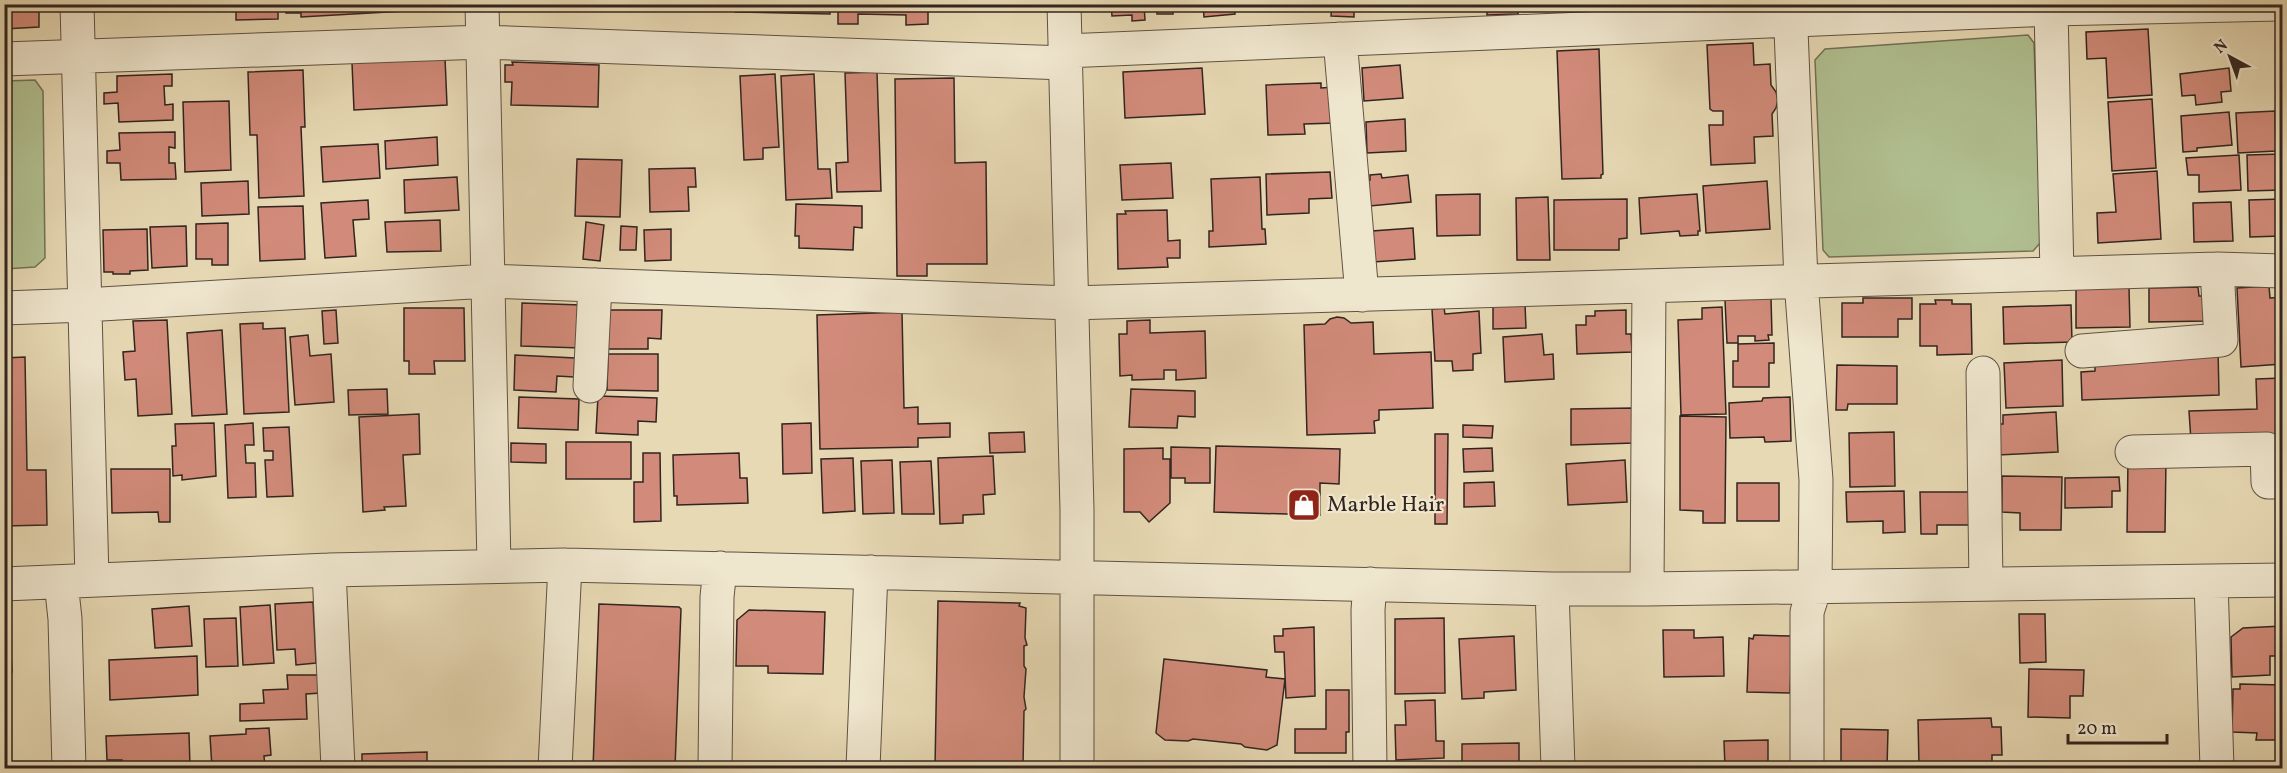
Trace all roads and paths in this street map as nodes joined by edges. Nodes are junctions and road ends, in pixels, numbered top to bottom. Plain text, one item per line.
1 (77, 4) edge
2 (482, 4) edge
3 (1064, 4) edge
4 (2279, 4) edge
5 (2051, 9) junction
6 (1790, 12) edge
7 (1340, 39) junction
8 (483, 42) junction
9 (1065, 57) junction
10 (78, 58) junction
11 (4, 59) edge
12 (2217, 269) junction
13 (2283, 271) edge
14 (2057, 274) junction
15 (488, 281) junction
16 (1801, 281) junction
17 (595, 285) junction
18 (1649, 286) junction
19 (1362, 295) junction
20 (1071, 303) junction
21 (85, 305) junction
22 (4, 308) edge
23 (2082, 351) dead end
24 (1983, 373) dead end
25 (590, 386) dead end
26 (2132, 452) dead end
27 (2283, 482) edge
28 (494, 565) junction
29 (565, 565) junction
30 (720, 568) junction
31 (328, 570) junction
32 (871, 572) junction
33 (1076, 577) junction
34 (77, 580) junction
35 (2283, 580) edge
36 (2211, 581) junction
37 (4, 584) edge
38 (1370, 584) junction
39 (1986, 584) junction
40 (1815, 587) junction
41 (1552, 589) junction
42 (1647, 589) junction
43 (69, 768) edge
44 (338, 768) edge
45 (555, 768) edge
46 (715, 768) edge
47 (863, 768) edge
48 (1077, 768) edge
49 (1370, 768) edge
50 (1558, 768) edge
51 (1807, 768) edge
52 (2217, 768) edge

1 - 10 street
2 - 8 street
3 - 9 street
4 - 5 street
5 - 6 street
5 - 14 street
6 - 7 street
6 - 16 street
7 - 9 street
7 - 19 street
8 - 9 street
8 - 10 street
8 - 15 street
9 - 20 street
10 - 11 street
10 - 21 street
12 - 13 street
12 - 14 street
12 - 23 street
14 - 16 street
15 - 17 street
15 - 21 street
15 - 28 street
16 - 18 street
16 - 40 street
17 - 20 street
17 - 25 street
18 - 19 street
18 - 42 street
19 - 20 street
20 - 33 street
21 - 22 street
21 - 34 street
24 - 39 street
26 - 27 street
28 - 29 street
28 - 31 street
29 - 30 street
29 - 45 street
30 - 32 street
30 - 46 street
31 - 34 street
31 - 44 street
32 - 33 street
32 - 47 street
33 - 38 street
33 - 48 street
34 - 37 street
34 - 43 street
35 - 36 street
36 - 39 street
36 - 52 street
38 - 41 street
38 - 49 street
39 - 40 street
40 - 42 street
40 - 51 street
41 - 42 street
41 - 50 street

